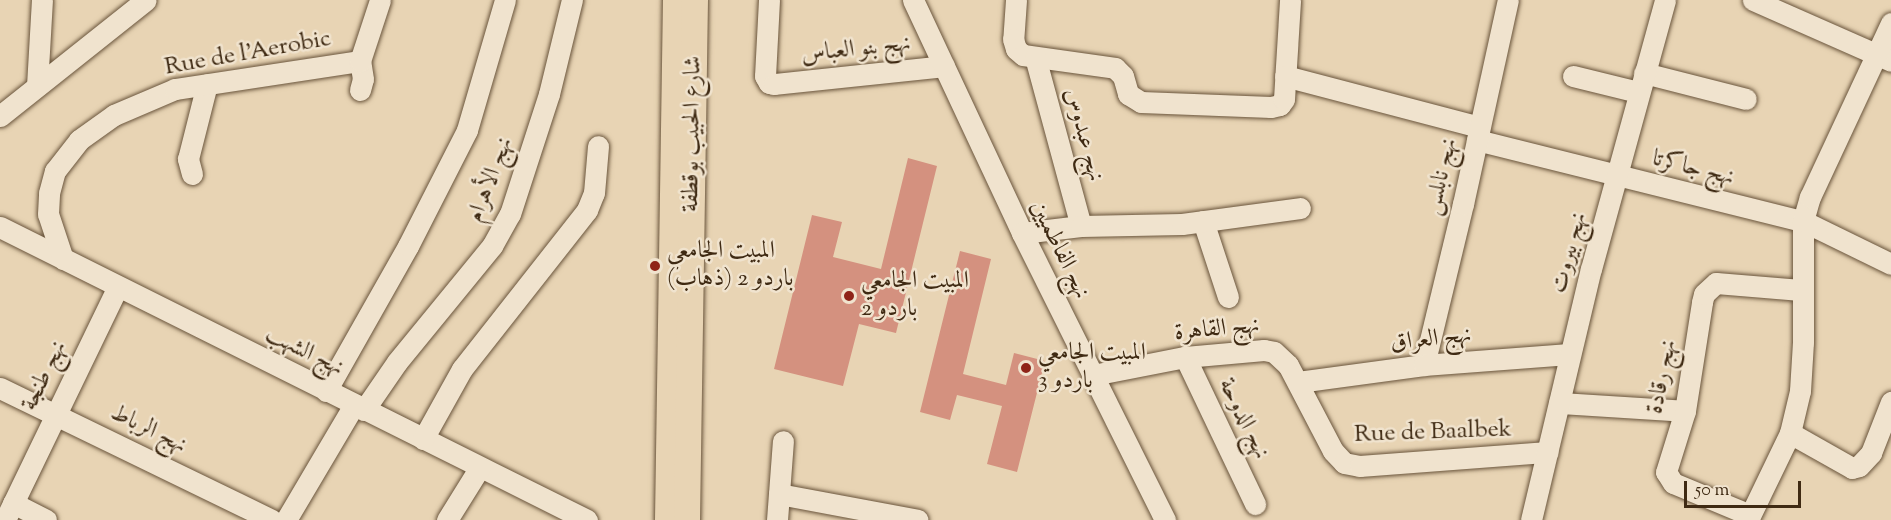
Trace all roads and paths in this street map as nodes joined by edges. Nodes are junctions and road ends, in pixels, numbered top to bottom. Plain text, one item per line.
1 (42, 0) edge
2 (147, 0) edge
3 (380, 0) edge
4 (505, 0) edge
5 (572, 0) edge
6 (676, 0) edge
7 (695, 0) edge
8 (769, 0) edge
9 (913, 0) edge
10 (1016, 0) edge
11 (1290, 0) edge
12 (1508, 0) edge
13 (1665, 0) edge
14 (1753, 0) edge
15 (1891, 23) edge
16 (1035, 57) junction
17 (1884, 58) edge
18 (360, 61) junction
19 (944, 66) junction
20 (1285, 76) junction
21 (1573, 76) dead end
22 (1641, 82) junction
23 (207, 84) junction
24 (37, 86) junction
25 (360, 90) dead end
26 (1746, 99) dead end
27 (0, 116) edge
28 (1478, 133) junction
29 (598, 146) dead end
30 (192, 174) dead end
31 (1616, 176) junction
32 (1300, 208) dead end
33 (1203, 221) junction
34 (1803, 221) junction
35 (1081, 226) junction
36 (0, 227) edge
37 (1022, 233) junction
38 (63, 259) junction
39 (1891, 264) edge
40 (117, 288) junction
41 (1801, 290) junction
42 (1228, 297) dead end
43 (1274, 352) joint
44 (1569, 354) junction
45 (1185, 357) junction
46 (1424, 365) junction
47 (1093, 375) junction
48 (1298, 382) junction
49 (0, 388) edge
50 (326, 391) junction
51 (1891, 402) edge
52 (1559, 403) junction
53 (359, 407) junction
54 (1685, 411) junction
55 (55, 413) junction
56 (1790, 433) junction
57 (423, 439) junction
58 (783, 441) dead end
59 (1547, 452) junction
60 (480, 467) junction
61 (779, 494) junction
62 (1255, 504) dead end
63 (9, 512) edge
64 (1749, 518) edge
65 (46, 520) edge
66 (272, 520) edge
67 (286, 520) edge
68 (447, 520) edge
69 (587, 520) edge
70 (668, 520) edge
71 (687, 520) edge
72 (777, 520) edge
73 (918, 520) edge
74 (1165, 520) edge
75 (1531, 520) edge

1 - 24 street
2 - 24 street
3 - 18 street, Rue de l'Aerobic
4 - 50 street
5 - 53 street, نهج الأهرام
6 - 70 main road, شارع الحبيب بوقطفة
7 - 71 main road, شارع الحبيب بوقطفة
8 - 19 street, نهج بنو العباس
9 - 19 street, نهج الفاطميين
10 - 16 street
11 - 20 street
12 - 28 street, نهج نابلس
13 - 22 street, نهج بيروت
14 - 17 street
15 - 17 street, نهج رقادة
16 - 20 street
16 - 35 street, نهج عبدوس
17 - 34 street, نهج رقادة
18 - 23 street, Rue de l'Aerobic
18 - 25 street
19 - 37 street, نهج الفاطميين
20 - 28 street, نهج جاكرتا
21 - 22 street
22 - 26 street
22 - 31 street, نهج بيروت
23 - 30 street
23 - 38 street, Rue de l'Aerobic
24 - 27 street
28 - 31 street, نهج جاكرتا
28 - 46 street, نهج نابلس
29 - 57 street
31 - 34 street, نهج جاكرتا
31 - 44 street, نهج بيروت
32 - 33 street
33 - 35 street
33 - 42 street
34 - 39 street, نهج جاكرتا
34 - 41 street, نهج رقادة
35 - 37 street
36 - 38 street, نهج الشهب
37 - 47 street, نهج الفاطميين
38 - 40 street, نهج الشهب
40 - 50 street, نهج الشهب
40 - 55 street, نهج طنجة
41 - 54 street, نهج رقادة
41 - 56 street, نهج رقادة
43 - 45 street, نهج القاهرة
43 - 48 street, Rue de Baalbek
44 - 46 street, نهج العراق
44 - 52 street, نهج بيروت
45 - 47 street, نهج القاهرة
45 - 62 street, نهج الدوحة
46 - 48 street, نهج العراق
47 - 74 street, نهج الفاطميين
48 - 59 street, Rue de Baalbek
49 - 55 street, نهج الرباط
50 - 53 street, نهج الشهب
51 - 56 street
52 - 54 street
52 - 59 street, نهج بيروت
53 - 57 street, نهج الشهب
53 - 67 street, نهج الأهرام
54 - 64 street, نهج رقادة
55 - 63 street, نهج طنجة
55 - 66 street, نهج الرباط
56 - 64 street, نهج رقادة
57 - 60 street, نهج الشهب
58 - 61 street
59 - 75 street, نهج بيروت
60 - 68 street
60 - 69 street, نهج الشهب
61 - 72 street
61 - 73 street
63 - 65 street

